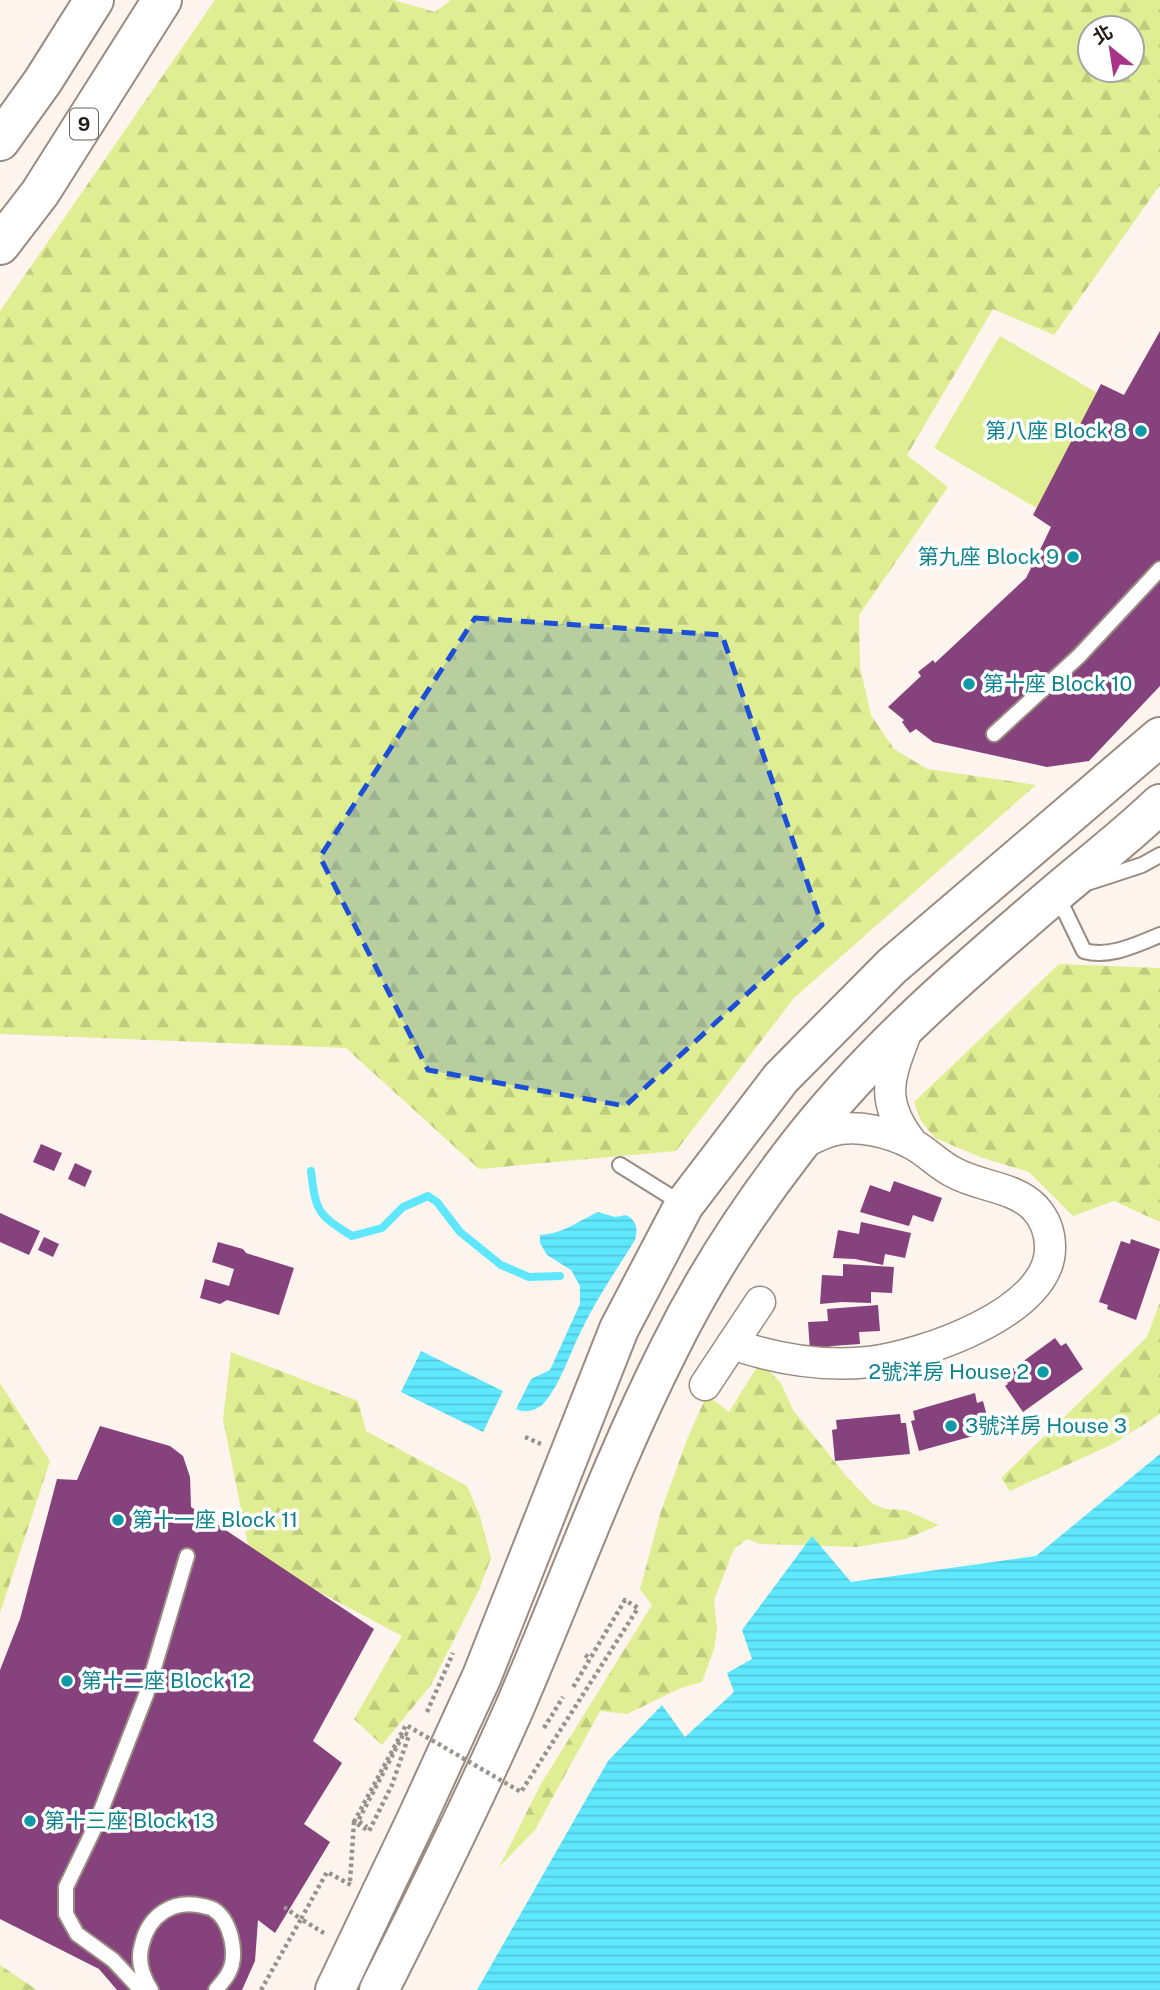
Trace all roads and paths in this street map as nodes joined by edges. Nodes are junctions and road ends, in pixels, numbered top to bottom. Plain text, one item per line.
1 (94, 0) edge
2 (162, 0) edge
3 (0, 141) edge
4 (0, 245) edge
5 (1160, 569) edge
6 (994, 734) dead end
7 (1160, 737) edge
8 (1160, 804) edge
9 (1160, 855) edge
10 (1056, 893) junction
11 (1160, 935) edge
12 (909, 1024) junction
13 (913, 1144) junction
14 (797, 1146) junction
15 (620, 1165) dead end
16 (684, 1205) junction
17 (760, 1302) dead end
18 (732, 1344) junction
19 (705, 1385) dead end
20 (525, 1437) dead end
21 (545, 1446) dead end
22 (187, 1556) dead end
23 (585, 1655) dead end
24 (591, 1659) junction
25 (572, 1689) dead end
26 (354, 1822) junction
27 (368, 1827) dead end
28 (284, 1907) dead end
29 (301, 1919) junction
30 (330, 1937) dead end
31 (334, 1988) edge
32 (141, 1990) edge
33 (151, 1990) edge
34 (216, 1990) edge
35 (261, 1990) edge
36 (379, 1990) edge

1 - 3 main road
2 - 4 main road, 9
5 - 6 lane
7 - 16 main road
8 - 10 main road
9 - 10 lane
10 - 11 lane
10 - 12 main road
12 - 13 street
12 - 14 main road
13 - 14 street
13 - 18 street
14 - 36 main road
15 - 16 lane
16 - 31 main road
17 - 18 street
18 - 19 street
20 - 21 path
22 - 32 lane
23 - 24 path
24 - 25 path, bridge
24 - 26 path, bridge
26 - 27 path, bridge
26 - 29 path
28 - 29 path
29 - 30 path
29 - 35 path
33 - 34 lane

